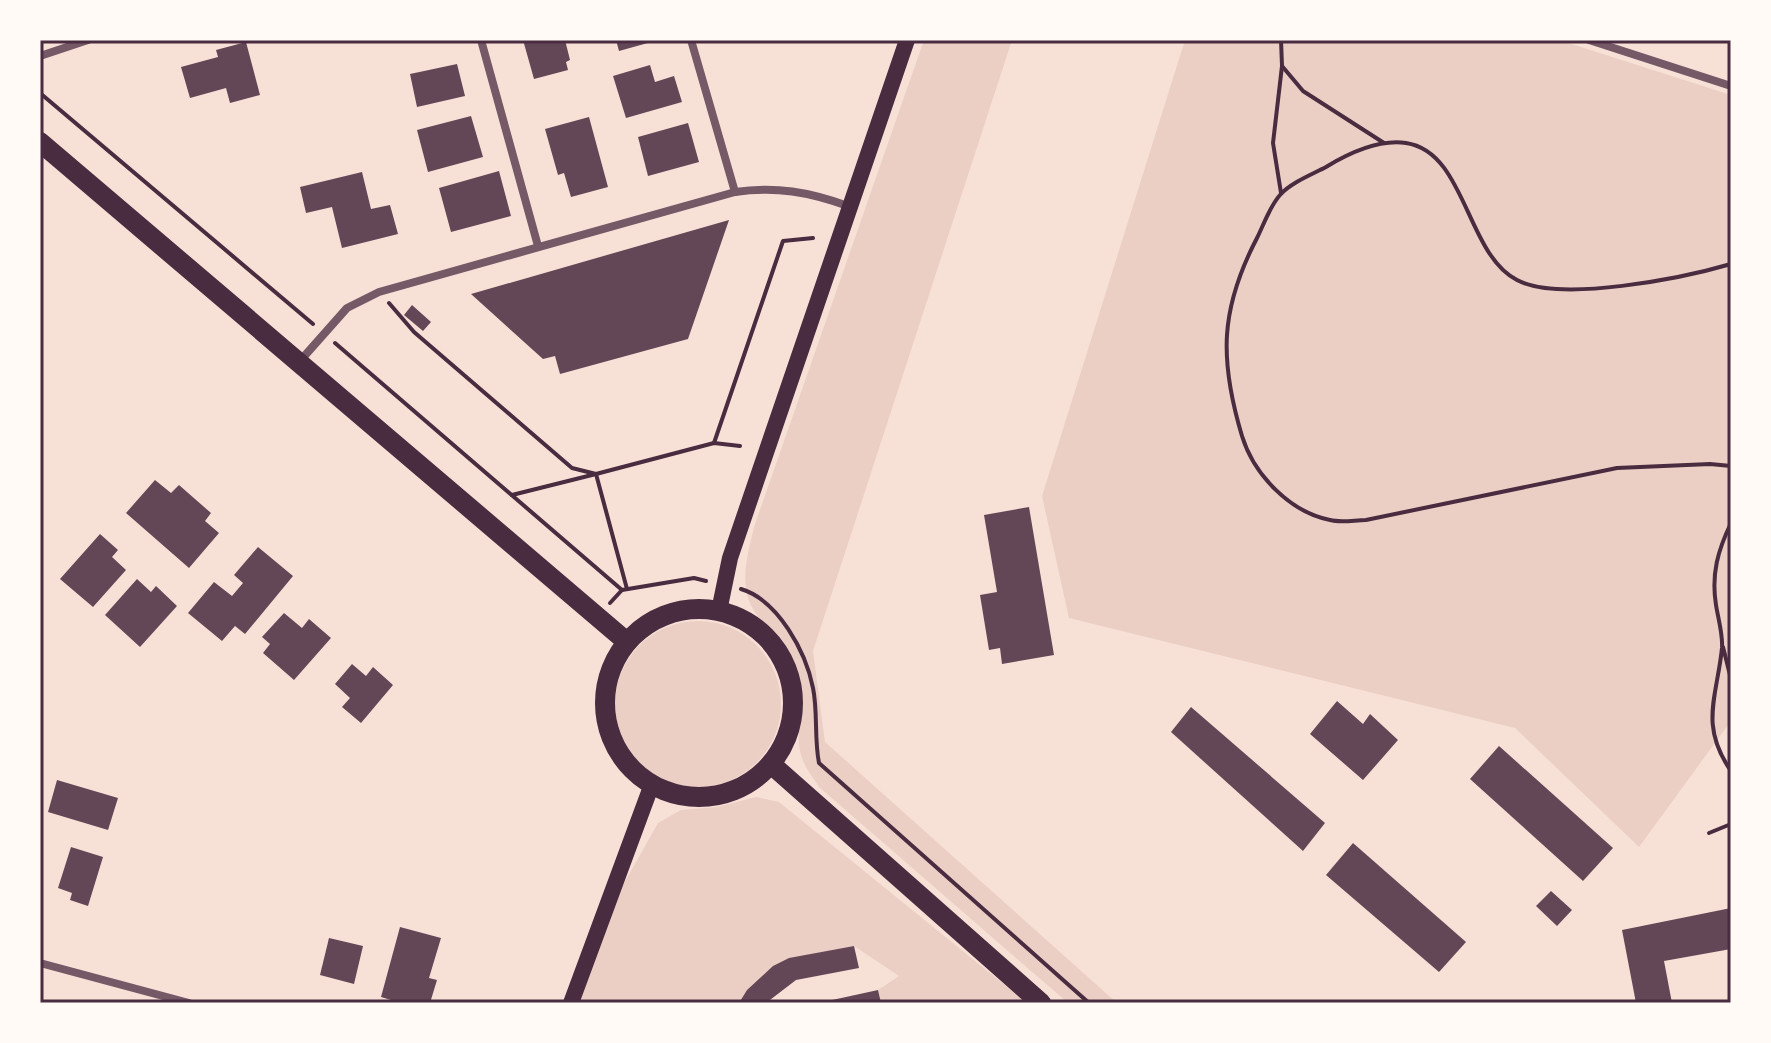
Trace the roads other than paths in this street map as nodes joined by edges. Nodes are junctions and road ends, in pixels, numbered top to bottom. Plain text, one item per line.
1 (88, 40) edge
2 (481, 40) edge
3 (691, 40) edge
4 (907, 40) edge
5 (1589, 40) edge
6 (40, 56) edge
7 (1731, 86) edge
8 (40, 142) edge
9 (735, 192) junction
10 (848, 206) junction
11 (538, 246) junction
12 (300, 361) junction
13 (719, 611) junction
14 (627, 642) junction
15 (771, 764) junction
16 (652, 784) junction
17 (40, 963) edge
18 (189, 1003) edge
19 (571, 1003) edge
20 (1041, 1003) edge

1 - 6 street
2 - 11 street
3 - 9 street
4 - 10 main road
5 - 7 street
8 - 12 main road
9 - 10 street
9 - 11 street
10 - 13 main road
11 - 12 street
12 - 14 main road
13 - 14 main road
13 - 15 main road
14 - 16 main road
15 - 16 main road
15 - 20 main road
16 - 19 main road
17 - 18 street

